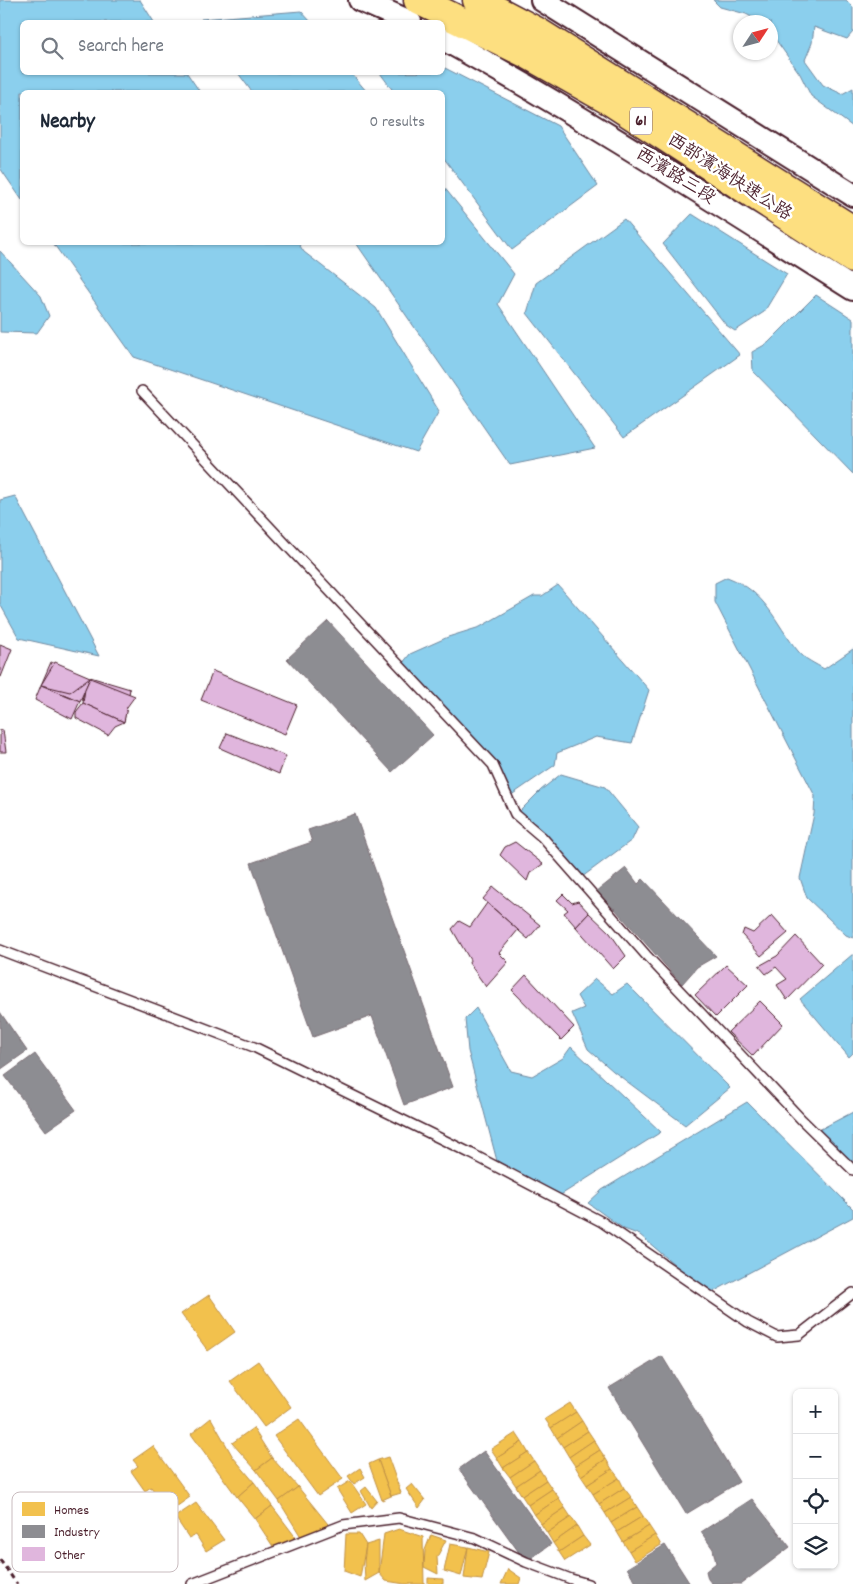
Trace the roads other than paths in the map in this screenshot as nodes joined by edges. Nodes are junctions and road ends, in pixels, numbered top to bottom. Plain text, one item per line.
1 (360, 0) edge
2 (418, 0) edge
3 (477, 0) edge
4 (542, 0) edge
5 (405, 20) edge
6 (445, 40) edge
7 (853, 195) edge
8 (853, 230) edge
9 (853, 259) edge
10 (853, 289) edge
11 (142, 391) dead end
12 (0, 950) edge
13 (853, 1170) edge
14 (853, 1293) edge
15 (192, 1584) edge
16 (588, 1584) edge

1 - 5 street
2 - 9 highway, 西部濱海快速公路 / 61
3 - 8 highway, 西部濱海快速公路 / 61
4 - 7 street
6 - 10 street, 西濱路三段
11 - 13 lane
12 - 14 lane
15 - 16 lane

